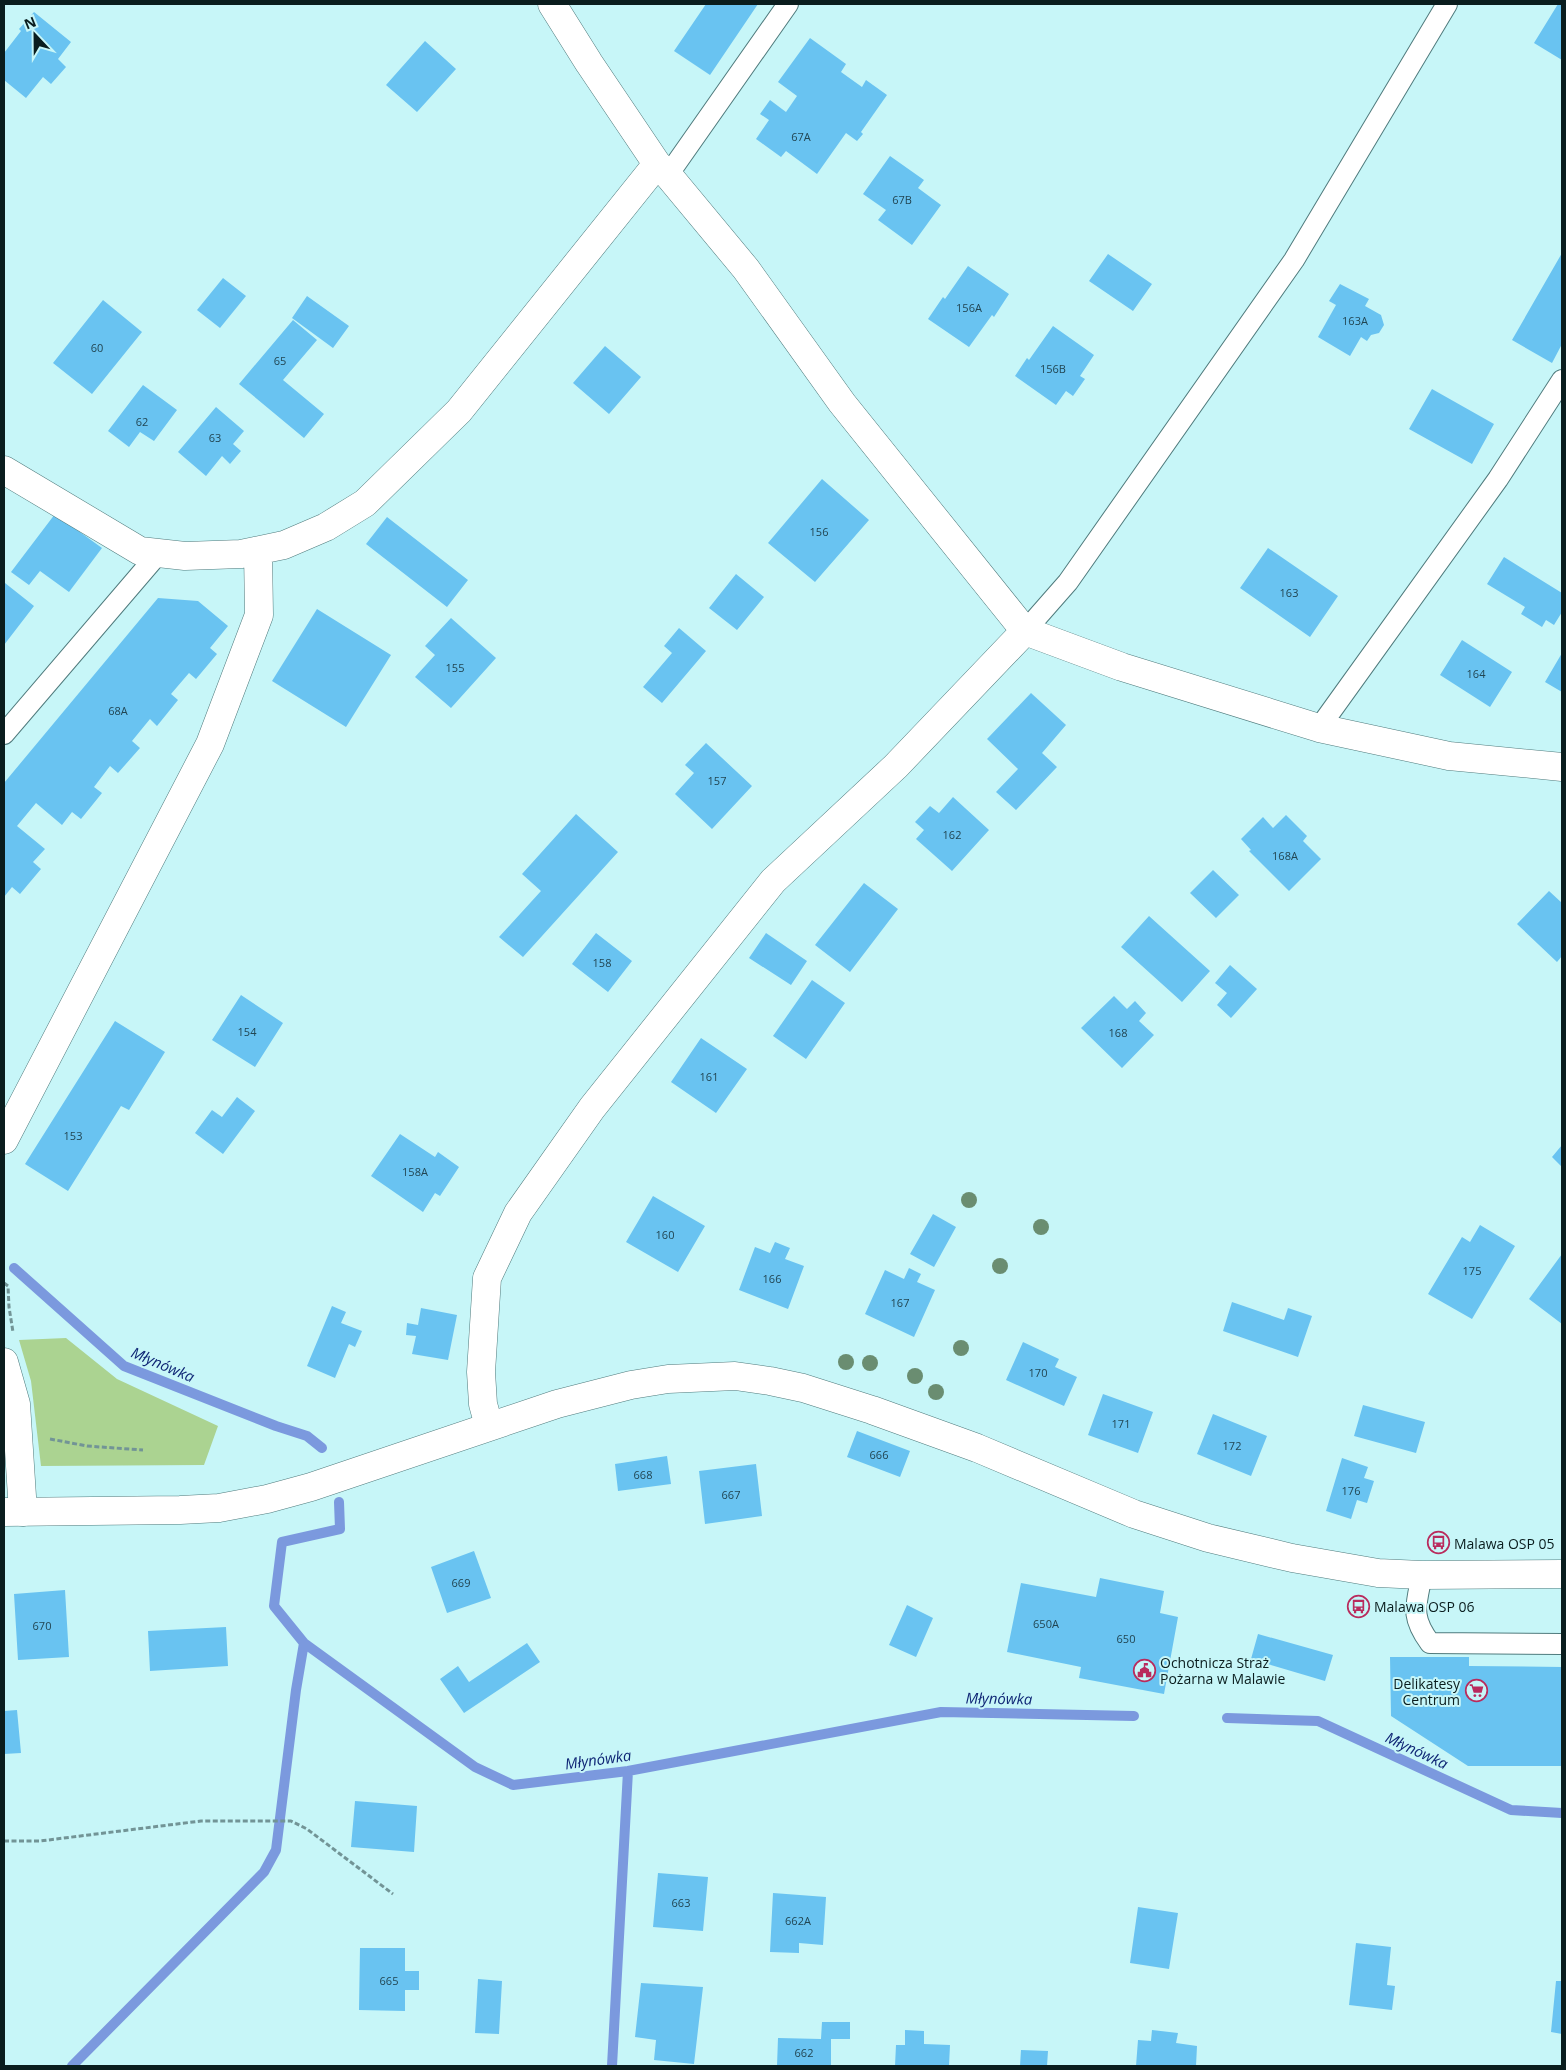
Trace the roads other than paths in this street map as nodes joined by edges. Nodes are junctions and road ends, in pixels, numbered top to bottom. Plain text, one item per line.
1 (552, 4) edge
2 (788, 4) edge
3 (1447, 4) edge
4 (662, 169) junction
5 (1562, 380) edge
6 (4, 470) edge
7 (258, 551) junction
8 (158, 554) junction
9 (1025, 631) junction
10 (1319, 728) junction
11 (4, 734) edge
12 (1562, 767) edge
13 (4, 1140) edge
14 (4, 1362) edge
15 (489, 1426) junction
16 (13, 1512) edge
17 (1562, 1574) edge
18 (1422, 1576) junction
19 (1562, 1644) edge

1 - 4 street
2 - 4 lane
3 - 9 lane
4 - 7 street
4 - 9 street
5 - 10 lane
6 - 8 street
7 - 8 street
7 - 13 street
8 - 11 lane
9 - 10 street
9 - 15 street
10 - 12 street
14 - 16 street
15 - 16 street
15 - 18 street
17 - 18 street
18 - 19 lane

